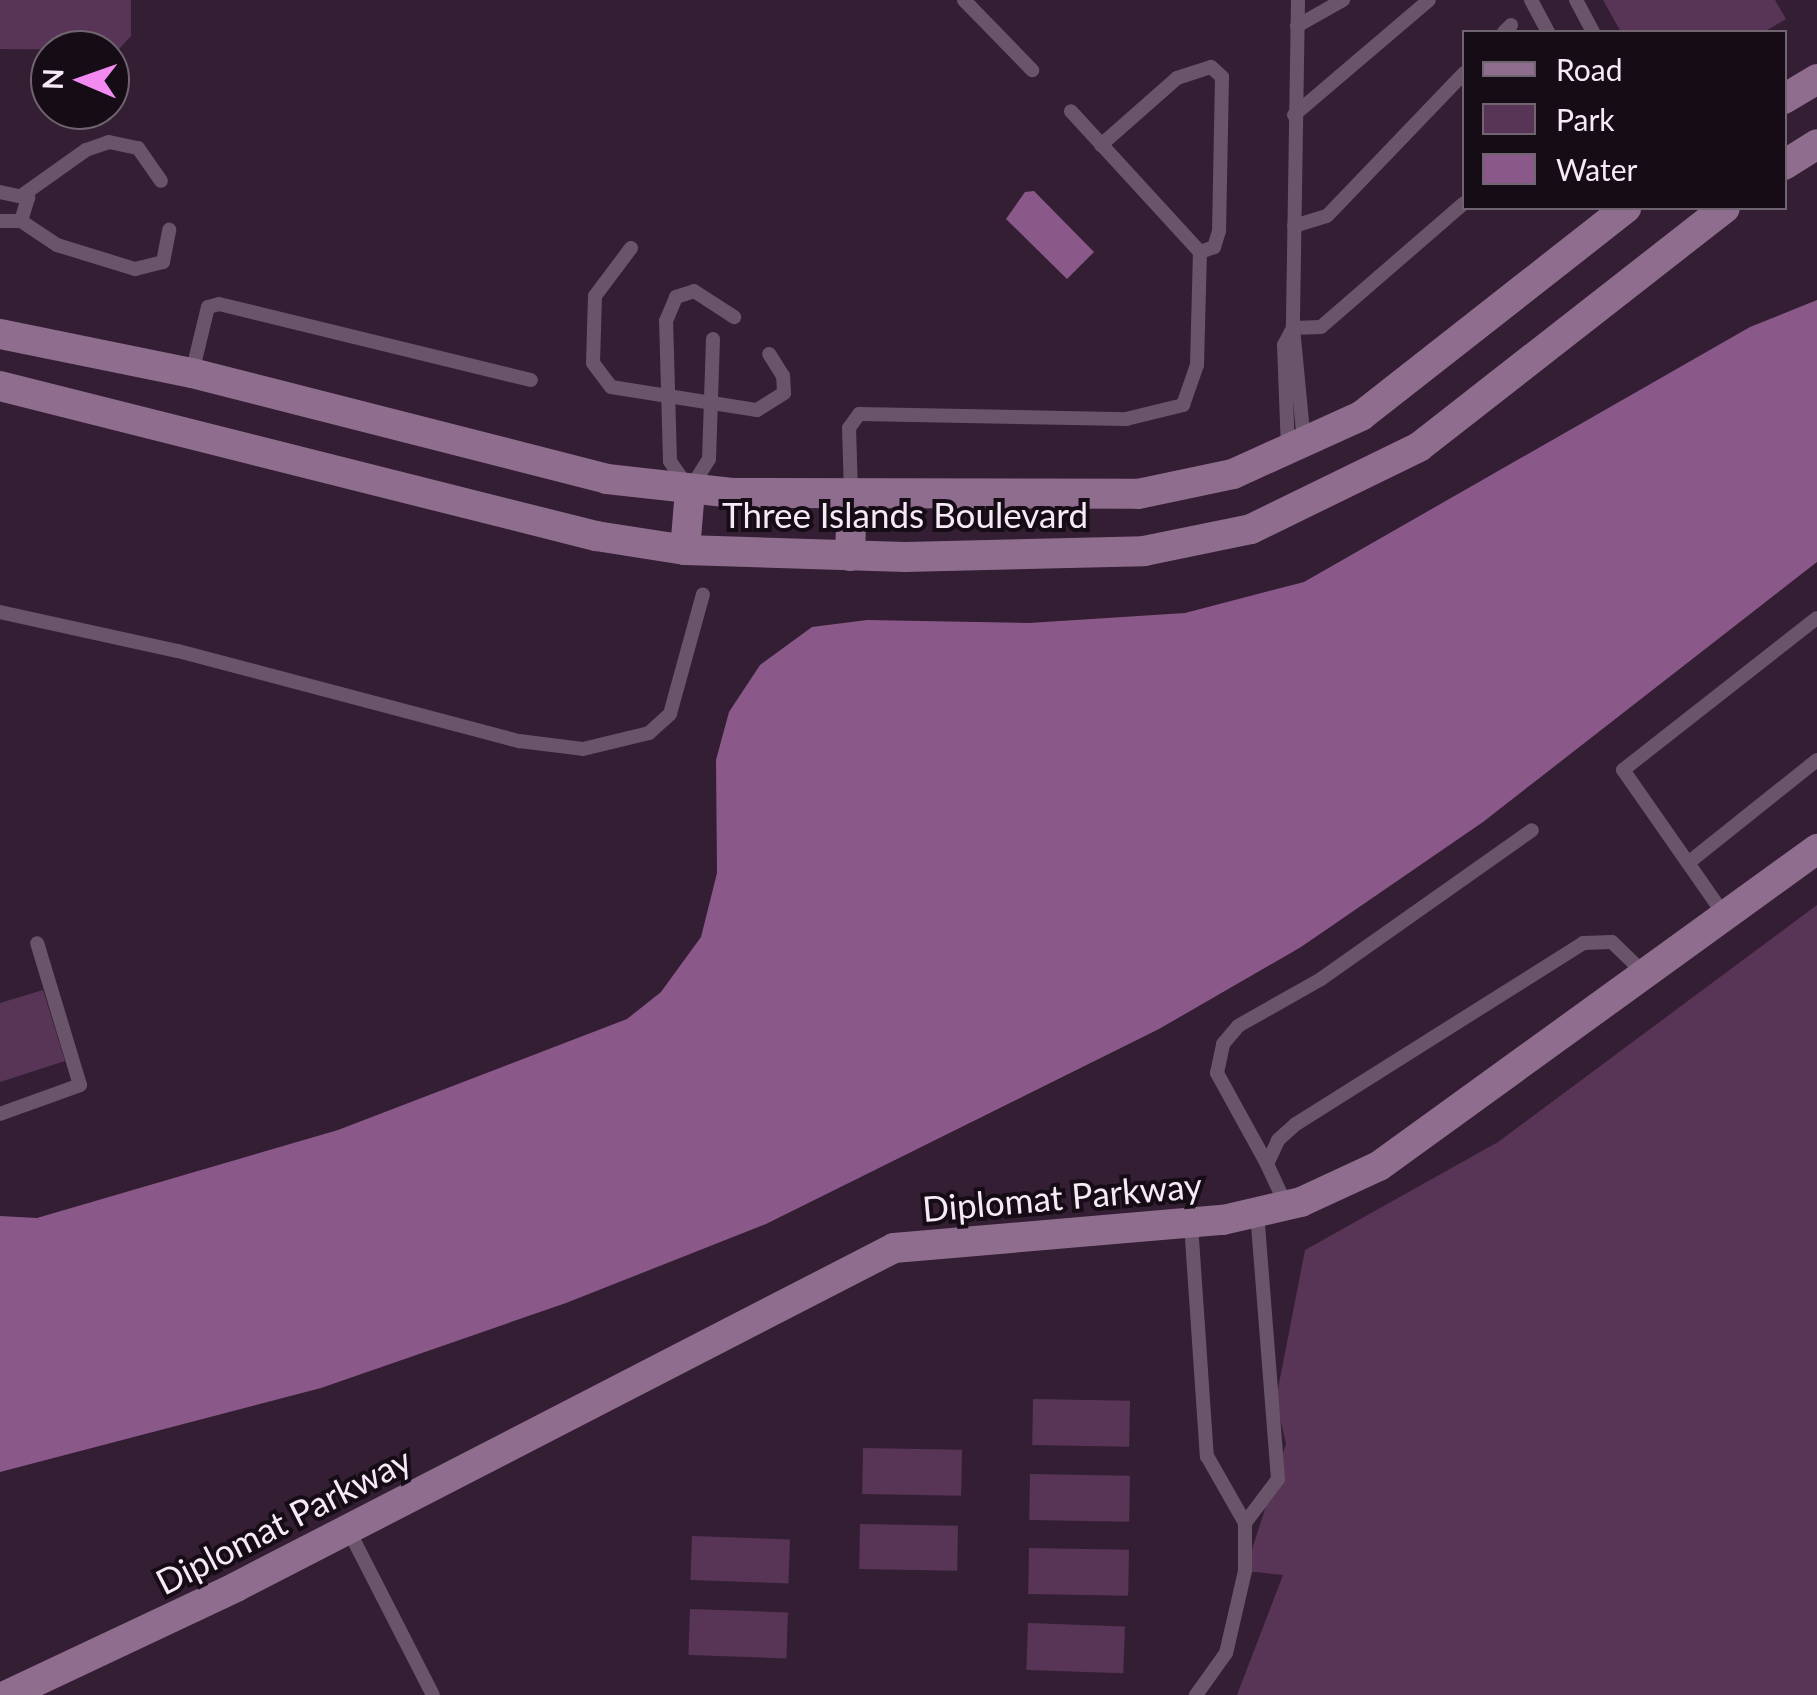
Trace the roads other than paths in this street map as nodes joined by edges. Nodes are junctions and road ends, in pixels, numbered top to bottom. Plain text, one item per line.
1 (964, 0) edge
2 (1298, 0) edge
3 (1343, 0) edge
4 (1429, 0) edge
5 (1531, 0) edge
6 (1576, 0) edge
7 (1298, 26) junction
8 (1547, 30) edge
9 (1593, 30) edge
10 (1032, 70) dead end
11 (1462, 75) edge
12 (1817, 79) edge
13 (1787, 96) edge
14 (1071, 111) dead end
15 (1294, 115) junction
16 (1817, 144) edge
17 (1101, 145) junction
18 (1787, 163) edge
19 (161, 181) dead end
20 (0, 192) edge
21 (24, 194) junction
22 (1462, 205) edge
23 (1623, 210) edge
24 (1722, 210) edge
25 (21, 220) junction
26 (0, 221) edge
27 (1294, 226) junction
28 (169, 230) dead end
29 (631, 248) dead end
30 (1200, 252) junction
31 (734, 318) dead end
32 (1293, 328) junction
33 (0, 334) edge
34 (713, 338) dead end
35 (768, 354) dead end
36 (192, 372) junction
37 (531, 380) dead end
38 (0, 386) edge
39 (666, 400) junction
40 (710, 408) junction
41 (1296, 446) junction
42 (690, 490) junction
43 (852, 495) junction
44 (685, 550) junction
45 (850, 556) junction
46 (703, 594) dead end
47 (0, 612) edge
48 (1817, 618) edge
49 (1817, 760) edge
50 (1532, 830) dead end
51 (1817, 849) edge
52 (1688, 863) junction
53 (1725, 916) junction
54 (37, 943) dead end
55 (1646, 975) junction
56 (0, 1114) edge
57 (1267, 1164) junction
58 (1271, 1209) junction
59 (1190, 1224) junction
60 (1245, 1523) junction
61 (348, 1529) junction
62 (7, 1695) edge
63 (433, 1695) edge
64 (1196, 1695) edge

1 - 10 lane
2 - 7 lane
3 - 7 lane
4 - 15 lane
5 - 8 lane
6 - 9 lane
7 - 15 lane
11 - 27 lane
12 - 13 street
14 - 17 lane
15 - 27 lane
16 - 18 street
17 - 30 lane
17 - 30 lane
19 - 21 lane
20 - 21 lane
21 - 25 lane
22 - 32 lane
23 - 41 street, Three Islands Boulevard
24 - 45 street, Three Islands Boulevard
25 - 26 lane
25 - 28 lane
27 - 32 lane
29 - 39 lane
30 - 43 lane
31 - 39 lane
32 - 41 lane
33 - 36 street, Three Islands Boulevard
34 - 40 lane
35 - 40 lane
36 - 37 lane
36 - 42 street, Three Islands Boulevard
38 - 44 street, Three Islands Boulevard
39 - 40 lane
39 - 42 lane
40 - 42 lane
41 - 43 street, Three Islands Boulevard
42 - 43 street, Three Islands Boulevard
42 - 44 street
43 - 45 street
44 - 45 street, Three Islands Boulevard
46 - 47 lane
48 - 52 lane
49 - 52 lane
50 - 57 lane
51 - 53 street, Diplomat Parkway
52 - 53 lane
53 - 55 street, Diplomat Parkway
54 - 56 lane
55 - 57 lane
55 - 58 street, Diplomat Parkway
57 - 58 lane
58 - 59 street, Diplomat Parkway
58 - 60 lane
59 - 60 lane
59 - 61 street, Diplomat Parkway
60 - 64 lane
61 - 62 street, Diplomat Parkway
61 - 63 lane

